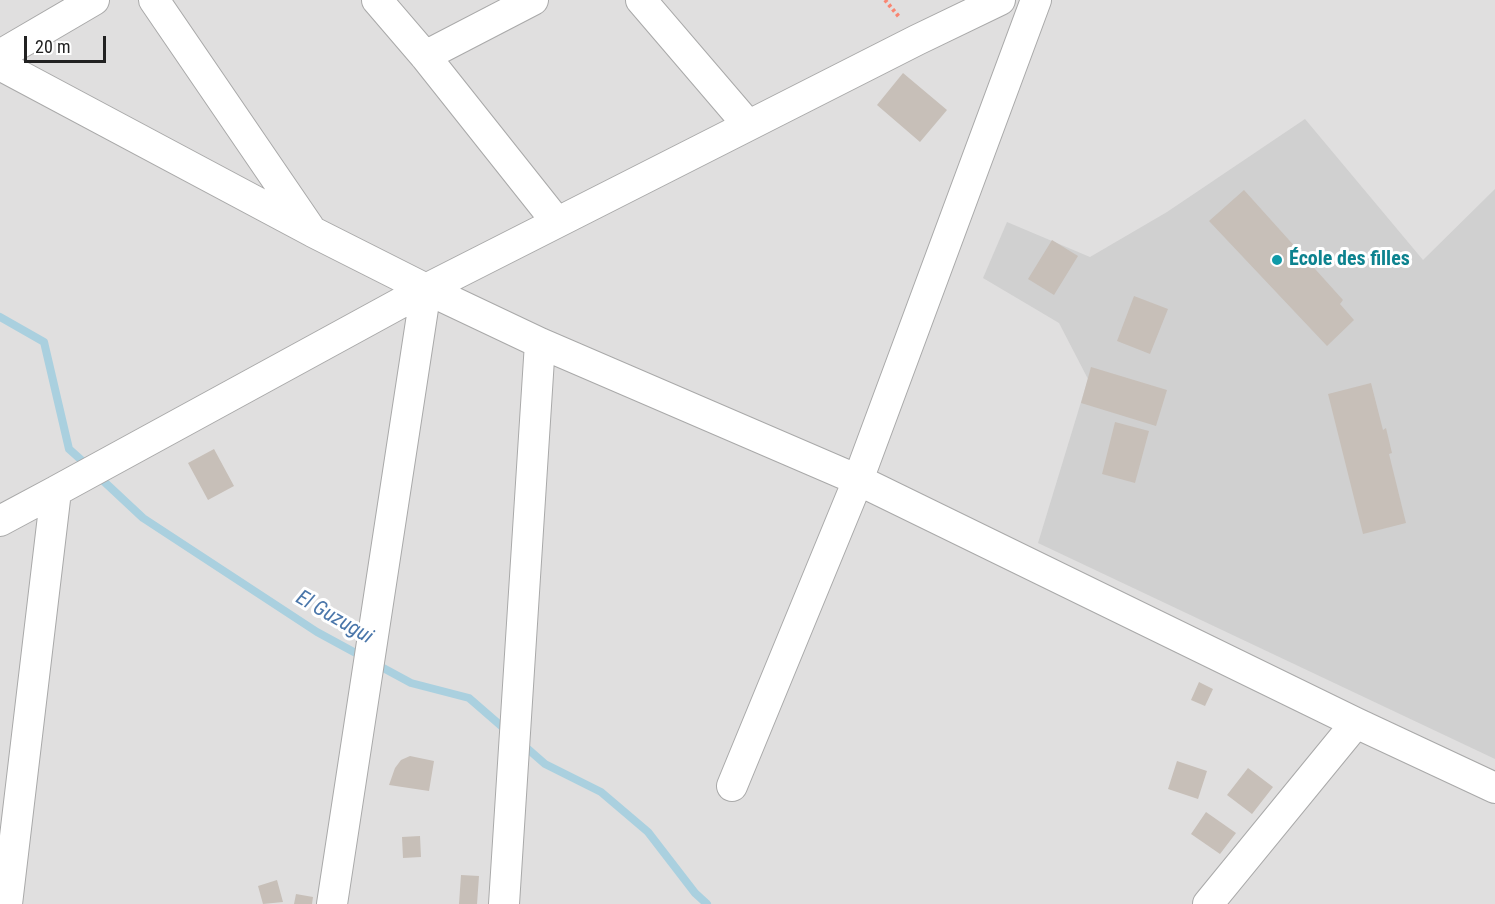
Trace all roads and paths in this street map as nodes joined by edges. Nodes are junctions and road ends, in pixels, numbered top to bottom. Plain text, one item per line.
1 (94, 0) edge
2 (154, 0) edge
3 (377, 0) edge
4 (533, 0) edge
5 (641, 0) edge
6 (1000, 0) edge
7 (1036, 0) edge
8 (0, 55) edge
9 (425, 56) junction
10 (0, 65) edge
11 (748, 125) junction
12 (556, 221) junction
13 (313, 232) junction
14 (426, 289) junction
15 (540, 343) junction
16 (858, 480) junction
17 (56, 491) junction
18 (0, 521) edge
19 (1356, 723) junction
20 (732, 786) dead end
21 (1495, 788) edge
22 (8, 904) edge
23 (332, 904) edge
24 (504, 904) edge
25 (1208, 904) edge

1 - 8 street
2 - 13 street
3 - 9 street
4 - 9 street
5 - 11 street
6 - 11 street
7 - 16 street
9 - 12 street
10 - 13 street
11 - 12 street
12 - 14 street
13 - 14 street
14 - 15 street
14 - 17 street
14 - 23 street
15 - 16 street
15 - 24 street
16 - 19 street
16 - 20 street
17 - 18 street
17 - 22 street
19 - 21 street
19 - 25 street

